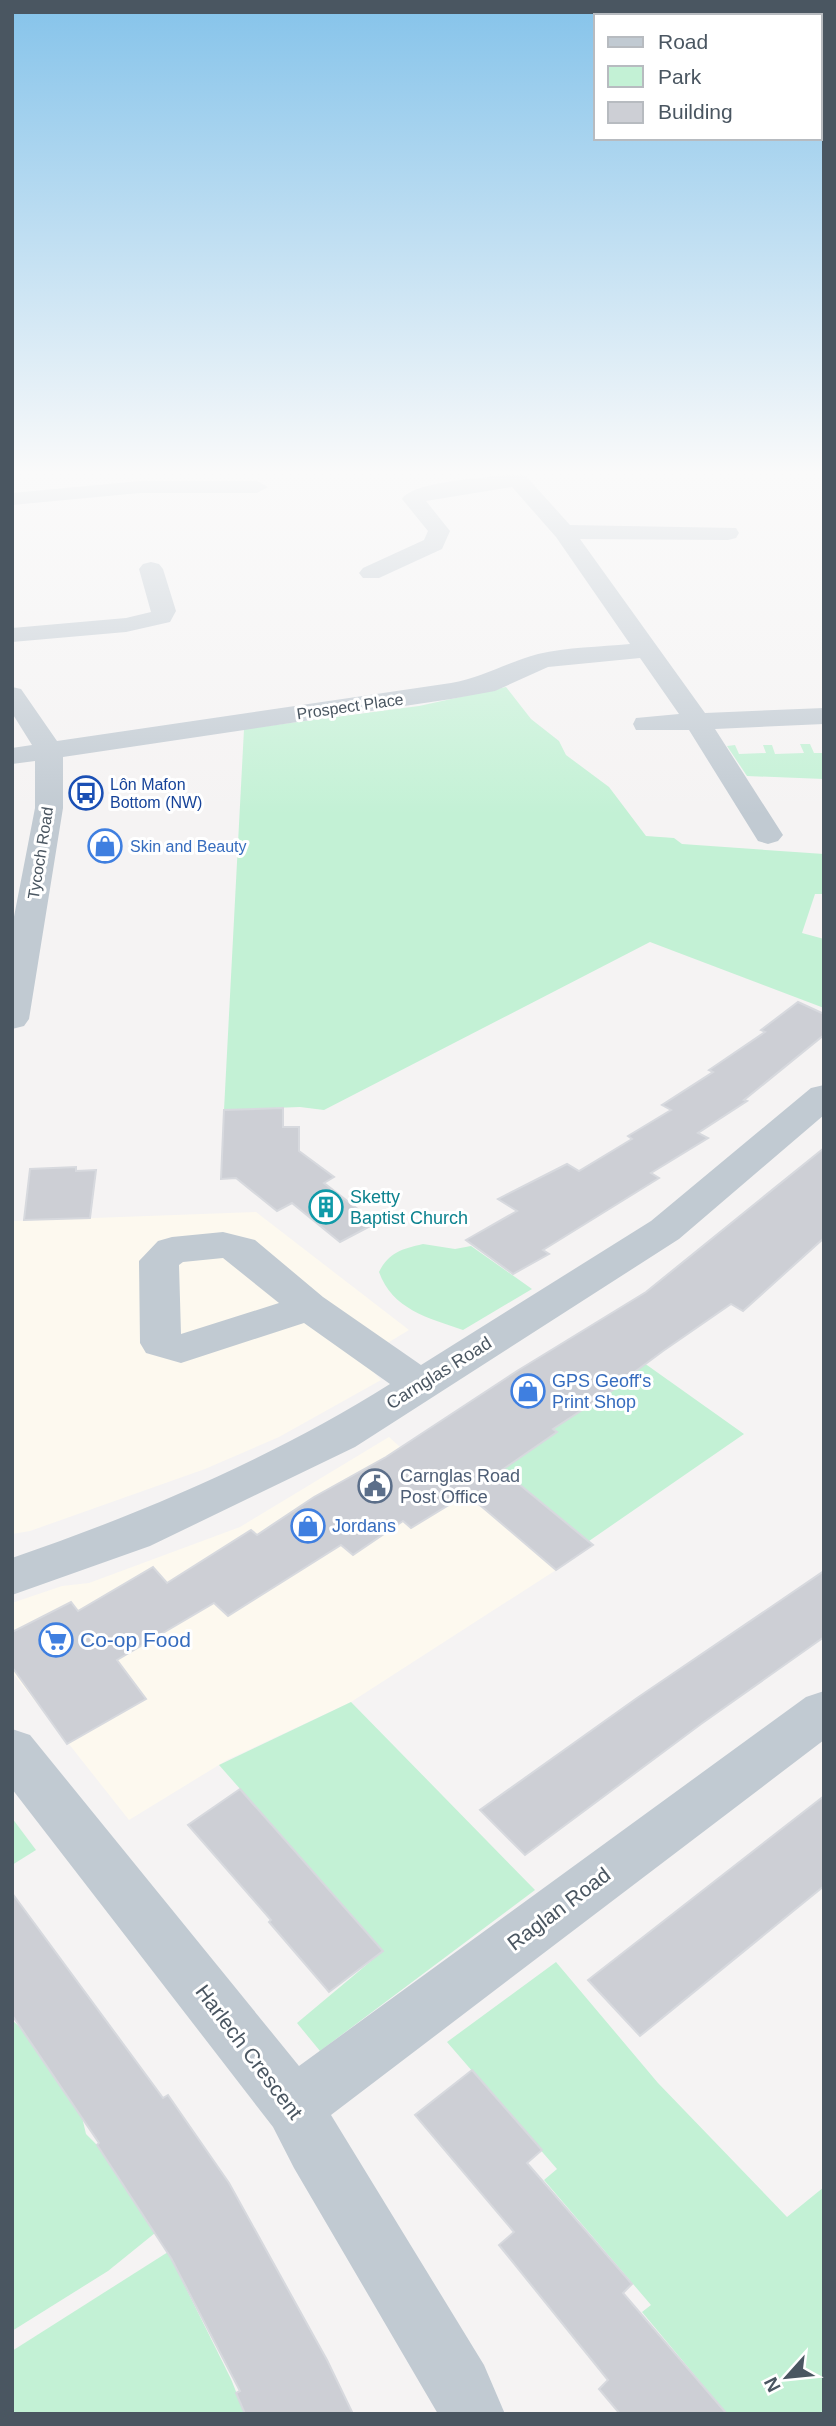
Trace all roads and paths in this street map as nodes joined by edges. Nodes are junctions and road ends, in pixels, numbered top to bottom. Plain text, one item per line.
1 (157, 588) edge
2 (604, 588) edge
3 (12, 635) edge
4 (647, 650) junction
5 (12, 695) edge
6 (824, 716) edge
7 (696, 720) junction
8 (646, 724) dead end
9 (49, 753) junction
10 (12, 756) edge
11 (768, 835) dead end
12 (12, 1019) edge
13 (824, 1096) edge
14 (310, 1307) dead end
15 (421, 1385) junction
16 (12, 1577) edge
17 (824, 1712) edge
18 (12, 1750) edge
19 (294, 2106) junction
20 (472, 2414) edge

1 - 3 street
2 - 4 street
4 - 7 street
4 - 9 street, Prospect Place
5 - 9 street, Tycoch Road
6 - 7 street
7 - 8 street
7 - 11 street
9 - 10 street, Prospect Place
9 - 12 street, Tycoch Road
13 - 15 street, Carnglas Road
14 - 15 street
15 - 16 street, Carnglas Road
17 - 19 street, Raglan Road
18 - 19 street, Harlech Crescent
19 - 20 street, Harlech Crescent

